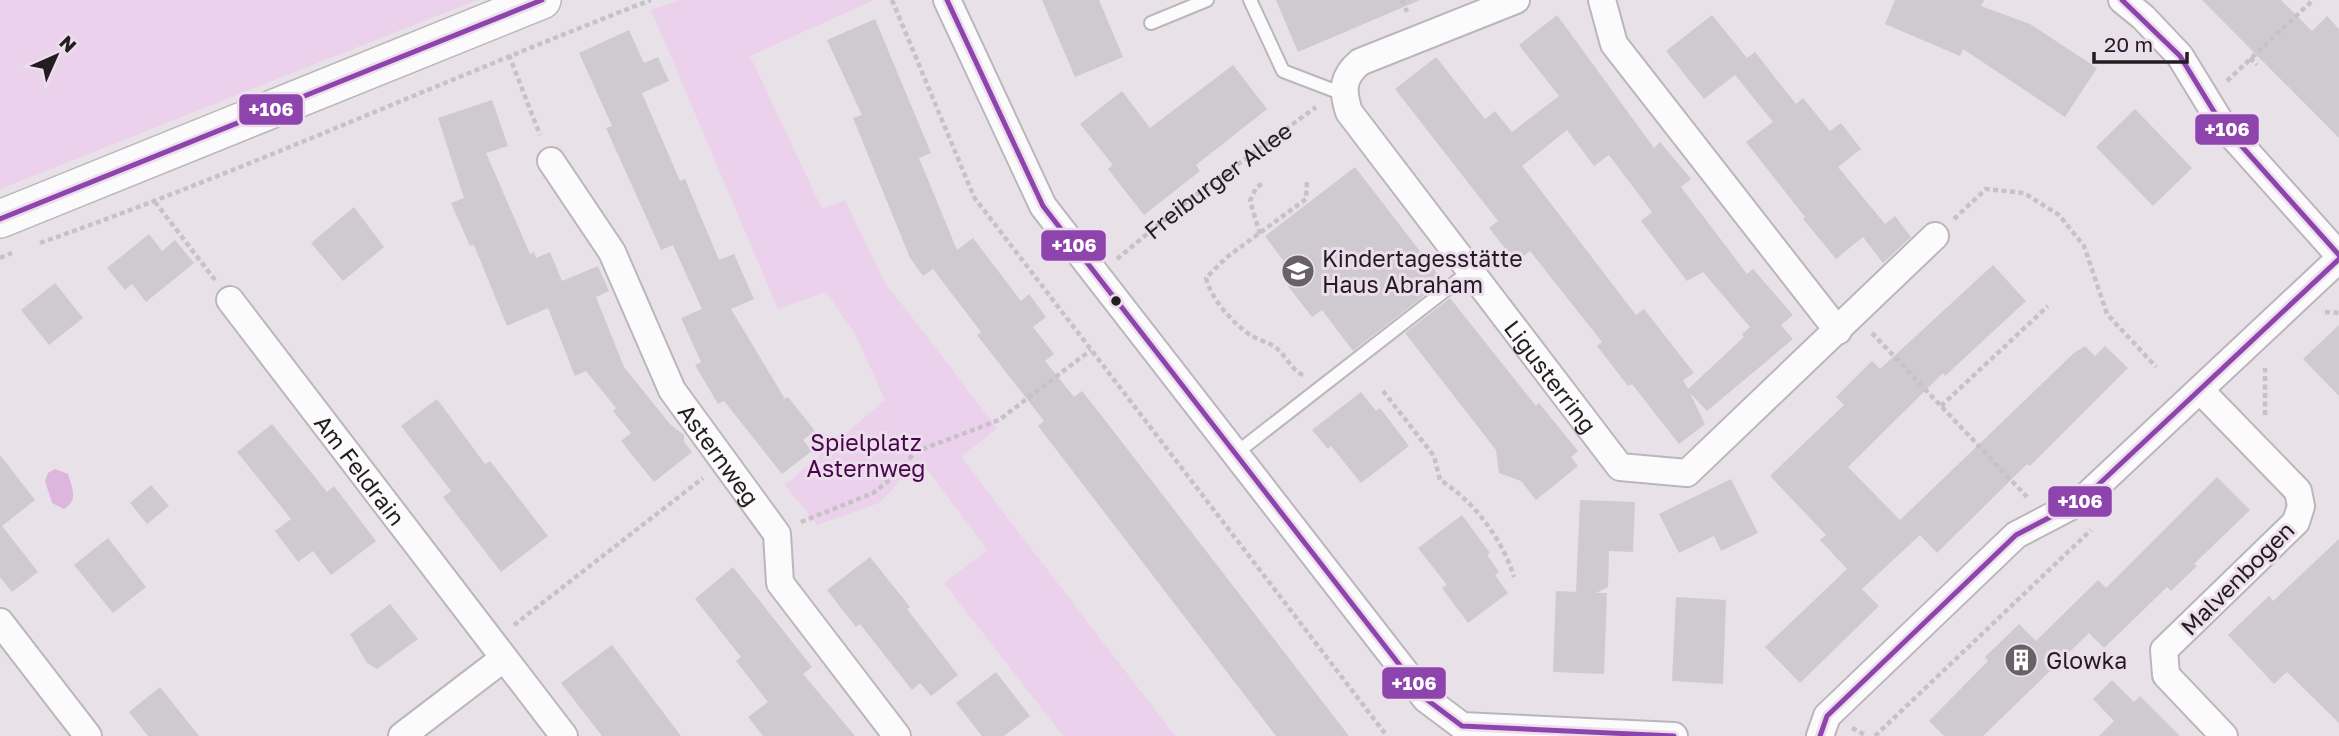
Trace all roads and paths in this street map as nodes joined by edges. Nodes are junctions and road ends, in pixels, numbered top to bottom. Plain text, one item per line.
1 (542, 0) edge
2 (651, 0) edge
3 (892, 0) edge
4 (947, 0) edge
5 (1207, 0) edge
6 (1250, 0) edge
7 (1516, 0) edge
8 (1602, 0) edge
9 (2122, 0) edge
10 (2313, 0) edge
11 (1151, 23) dead end
12 (509, 55) junction
13 (2250, 58) junction
14 (2257, 65) dead end
15 (1343, 94) junction
16 (2206, 101) junction
17 (551, 162) joint
18 (1264, 182) dead end
19 (1307, 182) dead end
20 (155, 202) junction
21 (0, 219) edge
22 (1260, 234) junction
23 (1935, 236) joint
24 (33, 245) dead end
25 (20, 250) dead end
26 (2339, 257) edge
27 (0, 258) edge
28 (1470, 271) junction
29 (1097, 275) junction
30 (230, 300) joint
31 (2048, 306) dead end
32 (2324, 312) dead end
33 (2339, 313) edge
34 (1846, 323) junction
35 (1091, 350) junction
36 (2265, 366) dead end
37 (2156, 367) dead end
38 (2256, 375) dead end
39 (1324, 384) junction
40 (2200, 390) junction
41 (1383, 391) dead end
42 (1941, 406) junction
43 (1235, 454) junction
44 (723, 462) junction
45 (2047, 518) junction
46 (2101, 520) dead end
47 (778, 534) junction
48 (1514, 578) dead end
49 (0, 622) edge
50 (504, 658) junction
51 (1459, 731) edge
52 (88, 736) edge
53 (402, 736) edge
54 (564, 736) edge
55 (897, 736) edge
56 (1387, 736) edge
57 (1674, 736) edge
58 (1820, 736) edge
59 (1875, 736) edge
60 (2224, 736) edge

1 - 21 main road
2 - 12 path
3 - 35 path
4 - 29 street
5 - 11 lane
6 - 15 lane
7 - 15 street
8 - 34 street
9 - 16 street
10 - 13 path
12 - 17 path
12 - 20 path
13 - 14 path
13 - 16 path
15 - 28 street, Ligusterring
15 - 29 path, Freiburger Allee
16 - 26 street
17 - 44 street, Asternweg
18 - 22 path
19 - 22 path
20 - 24 path
20 - 30 path
22 - 39 path
23 - 34 street, Ligusterring
23 - 37 path
25 - 27 path
26 - 40 street
28 - 34 street, Ligusterring
28 - 39 lane
29 - 43 street
30 - 50 street, Am Feldrain
31 - 42 path
32 - 33 path
34 - 42 path
35 - 47 path
35 - 56 path
36 - 38 path
39 - 43 lane
40 - 45 street
40 - 60 street, Malvenbogen
41 - 48 path
42 - 45 path
43 - 51 street
44 - 47 street, Asternweg
44 - 50 path
45 - 58 street
46 - 59 path
47 - 55 street
49 - 52 street
50 - 53 street
50 - 54 street, Am Feldrain
51 - 57 street

